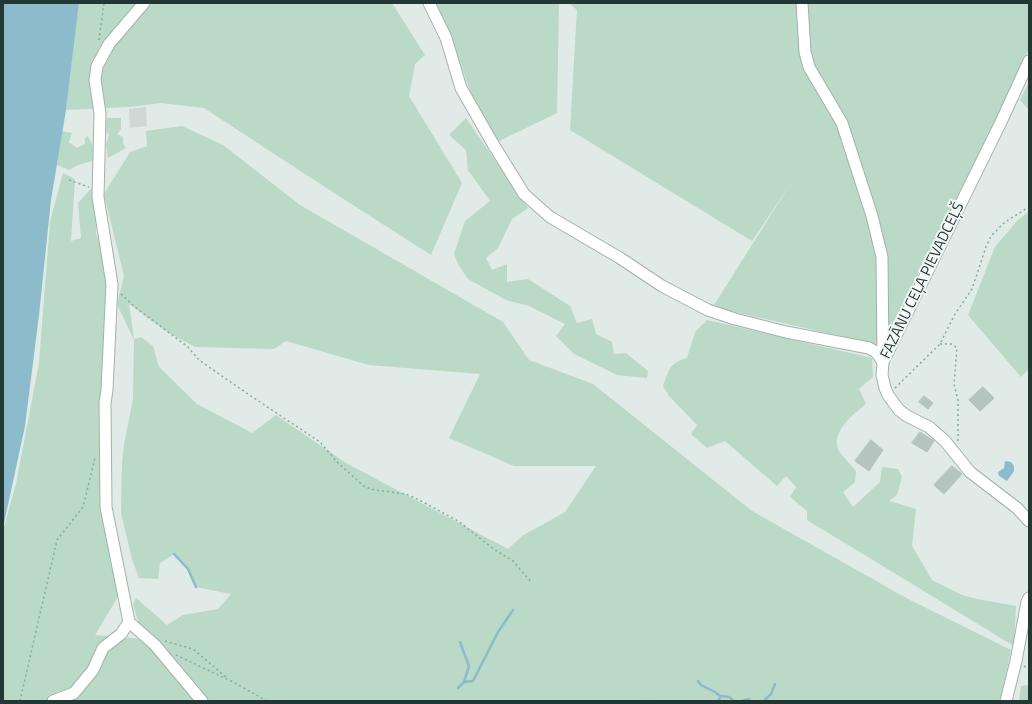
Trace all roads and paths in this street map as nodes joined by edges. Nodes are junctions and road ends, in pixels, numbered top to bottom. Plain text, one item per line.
1 (104, 3) edge
2 (144, 3) edge
3 (429, 3) edge
4 (802, 3) edge
5 (99, 45) dead end
6 (1029, 61) edge
7 (69, 180) dead end
8 (98, 190) junction
9 (1029, 207) edge
10 (112, 286) junction
11 (940, 344) junction
12 (883, 362) junction
13 (888, 396) junction
14 (96, 453) dead end
15 (957, 456) junction
16 (1029, 521) edge
17 (532, 583) dead end
18 (1029, 598) edge
19 (130, 622) junction
20 (121, 634) junction
21 (144, 635) junction
22 (176, 655) dead end
23 (229, 680) junction
24 (20, 701) edge
25 (53, 701) edge
26 (202, 701) edge
27 (267, 701) edge
28 (1006, 701) edge

1 - 5 path
2 - 8 street
3 - 12 street
4 - 12 street
6 - 12 street, FAZĀNU CEĻA PIEVADCEĻŠ
7 - 8 path
8 - 10 street
9 - 11 path
10 - 17 path
10 - 19 street
11 - 13 path
11 - 15 path
12 - 13 street, FAZĀNU CEĻA PIEVADCEĻŠ
13 - 15 street, FAZĀNU CEĻA PIEVADCEĻŠ
14 - 24 path
15 - 16 street, FAZĀNU CEĻA PIEVADCEĻŠ
18 - 28 street
19 - 20 street
19 - 21 street
20 - 21 street
20 - 25 street
21 - 23 path
21 - 26 street
22 - 23 path
23 - 27 path

